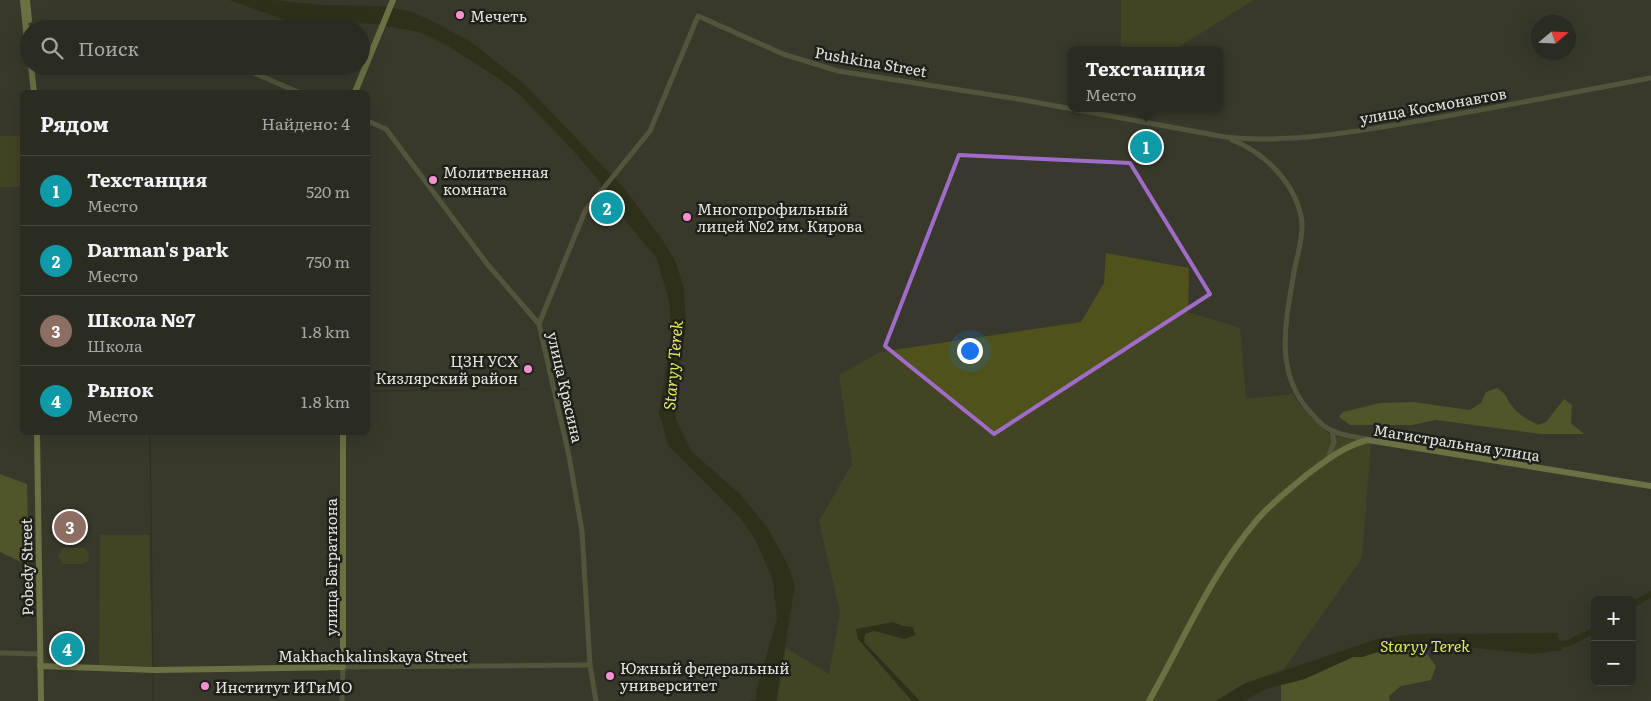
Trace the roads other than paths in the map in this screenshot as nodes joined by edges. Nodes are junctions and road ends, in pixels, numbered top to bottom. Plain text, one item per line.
1 (23, 0) edge
2 (27, 0) edge
3 (393, 0) edge
4 (25, 20) edge
5 (30, 20) edge
6 (370, 55) edge
7 (33, 75) edge
8 (259, 75) edge
9 (362, 75) edge
10 (1651, 78) edge
11 (34, 90) edge
12 (293, 90) edge
13 (356, 90) edge
14 (1068, 108) edge
15 (1089, 112) edge
16 (370, 122) edge
17 (1225, 137) junction
18 (539, 324) junction
19 (1332, 431) junction
20 (38, 435) edge
21 (343, 435) edge
22 (1368, 440) junction
23 (1328, 458) junction
24 (1651, 486) edge
25 (0, 653) edge
26 (40, 654) junction
27 (590, 665) junction
28 (40, 666) junction
29 (343, 667) junction
30 (41, 701) edge
31 (342, 701) edge
32 (596, 701) edge
33 (1149, 701) edge

1 - 4 main road
2 - 5 main road
3 - 6 main road
7 - 11 main road
8 - 12 street
9 - 13 main road
10 - 17 street, улица Космонавтов
14 - 18 street, Pushkina Street
15 - 17 street, Pushkina Street
16 - 18 street, улица Красина
17 - 19 street
18 - 27 street, улица Красина
19 - 22 street
19 - 23 street
20 - 26 main road, Pobedy Street
21 - 29 main road, улица Багратиона
22 - 23 main road, Магистральная улица
22 - 24 main road, Магистральная улица
23 - 33 main road, Магистральная улица
25 - 26 street
26 - 28 main road, Pobedy Street
27 - 29 street, Makhachkalinskaya Street
27 - 32 street, улица Красина
28 - 29 main road, Makhachkalinskaya Street
28 - 30 main road, Pobedy Street
29 - 31 street, улица Багратиона

